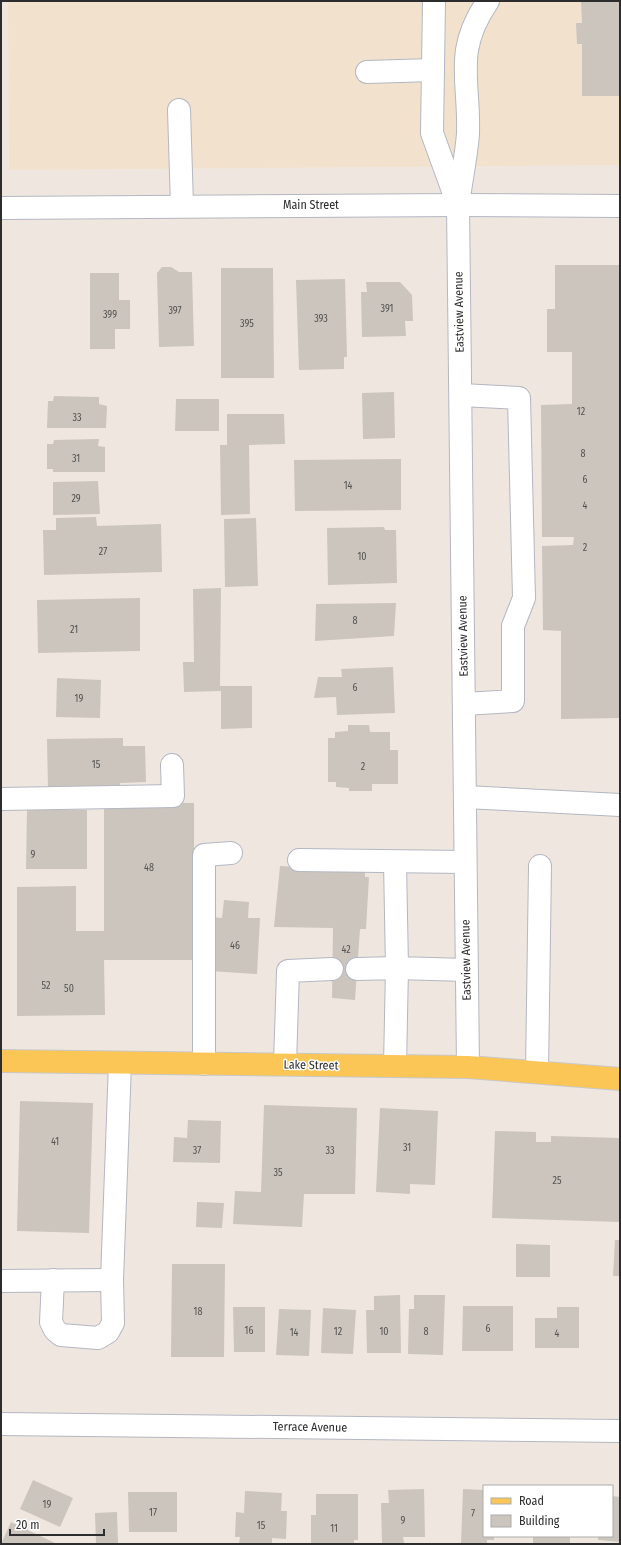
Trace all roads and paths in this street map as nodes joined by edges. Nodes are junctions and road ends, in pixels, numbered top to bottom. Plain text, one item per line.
1 (434, 1) edge
2 (488, 1) edge
3 (433, 70) junction
4 (367, 72) dead end
5 (179, 110) dead end
6 (458, 204) junction
7 (182, 206) junction
8 (620, 206) edge
9 (1, 208) edge
10 (461, 396) junction
11 (464, 704) junction
12 (172, 765) dead end
13 (465, 797) junction
14 (1, 799) edge
15 (620, 805) edge
16 (231, 853) dead end
17 (299, 860) dead end
18 (395, 862) junction
19 (465, 862) junction
20 (540, 866) dead end
21 (397, 968) junction
22 (332, 969) dead end
23 (357, 970) dead end
24 (466, 970) junction
25 (1, 1061) edge
26 (120, 1063) junction
27 (204, 1064) junction
28 (285, 1064) junction
29 (395, 1066) junction
30 (468, 1067) junction
31 (537, 1072) junction
32 (620, 1079) edge
33 (53, 1280) junction
34 (112, 1280) junction
35 (1, 1281) edge
36 (1, 1424) edge
37 (620, 1431) edge

1 - 3 street, Eastview Avenue
2 - 6 street, Eastview Avenue
3 - 4 street
3 - 6 street, Eastview Avenue
5 - 7 street
6 - 7 street, Main Street
6 - 8 street, Main Street
6 - 10 street, Eastview Avenue
7 - 9 street, Main Street
10 - 11 street, Eastview Avenue
10 - 11 street
11 - 13 street, Eastview Avenue
12 - 14 street
13 - 15 street
13 - 19 street, Eastview Avenue
16 - 27 street
17 - 18 street
18 - 19 street
18 - 21 street
19 - 24 street, Eastview Avenue
20 - 31 street
21 - 23 street
21 - 24 street
21 - 29 street
22 - 28 street
24 - 30 street, Eastview Avenue
25 - 26 main road, Lake Street
26 - 27 main road, Lake Street
26 - 34 street
27 - 28 main road, Lake Street
28 - 29 main road, Lake Street
29 - 30 main road, Lake Street
30 - 31 main road, Lake Street
31 - 32 main road, Lake Street
33 - 34 street
33 - 34 street
33 - 35 street
36 - 37 street, Terrace Avenue

